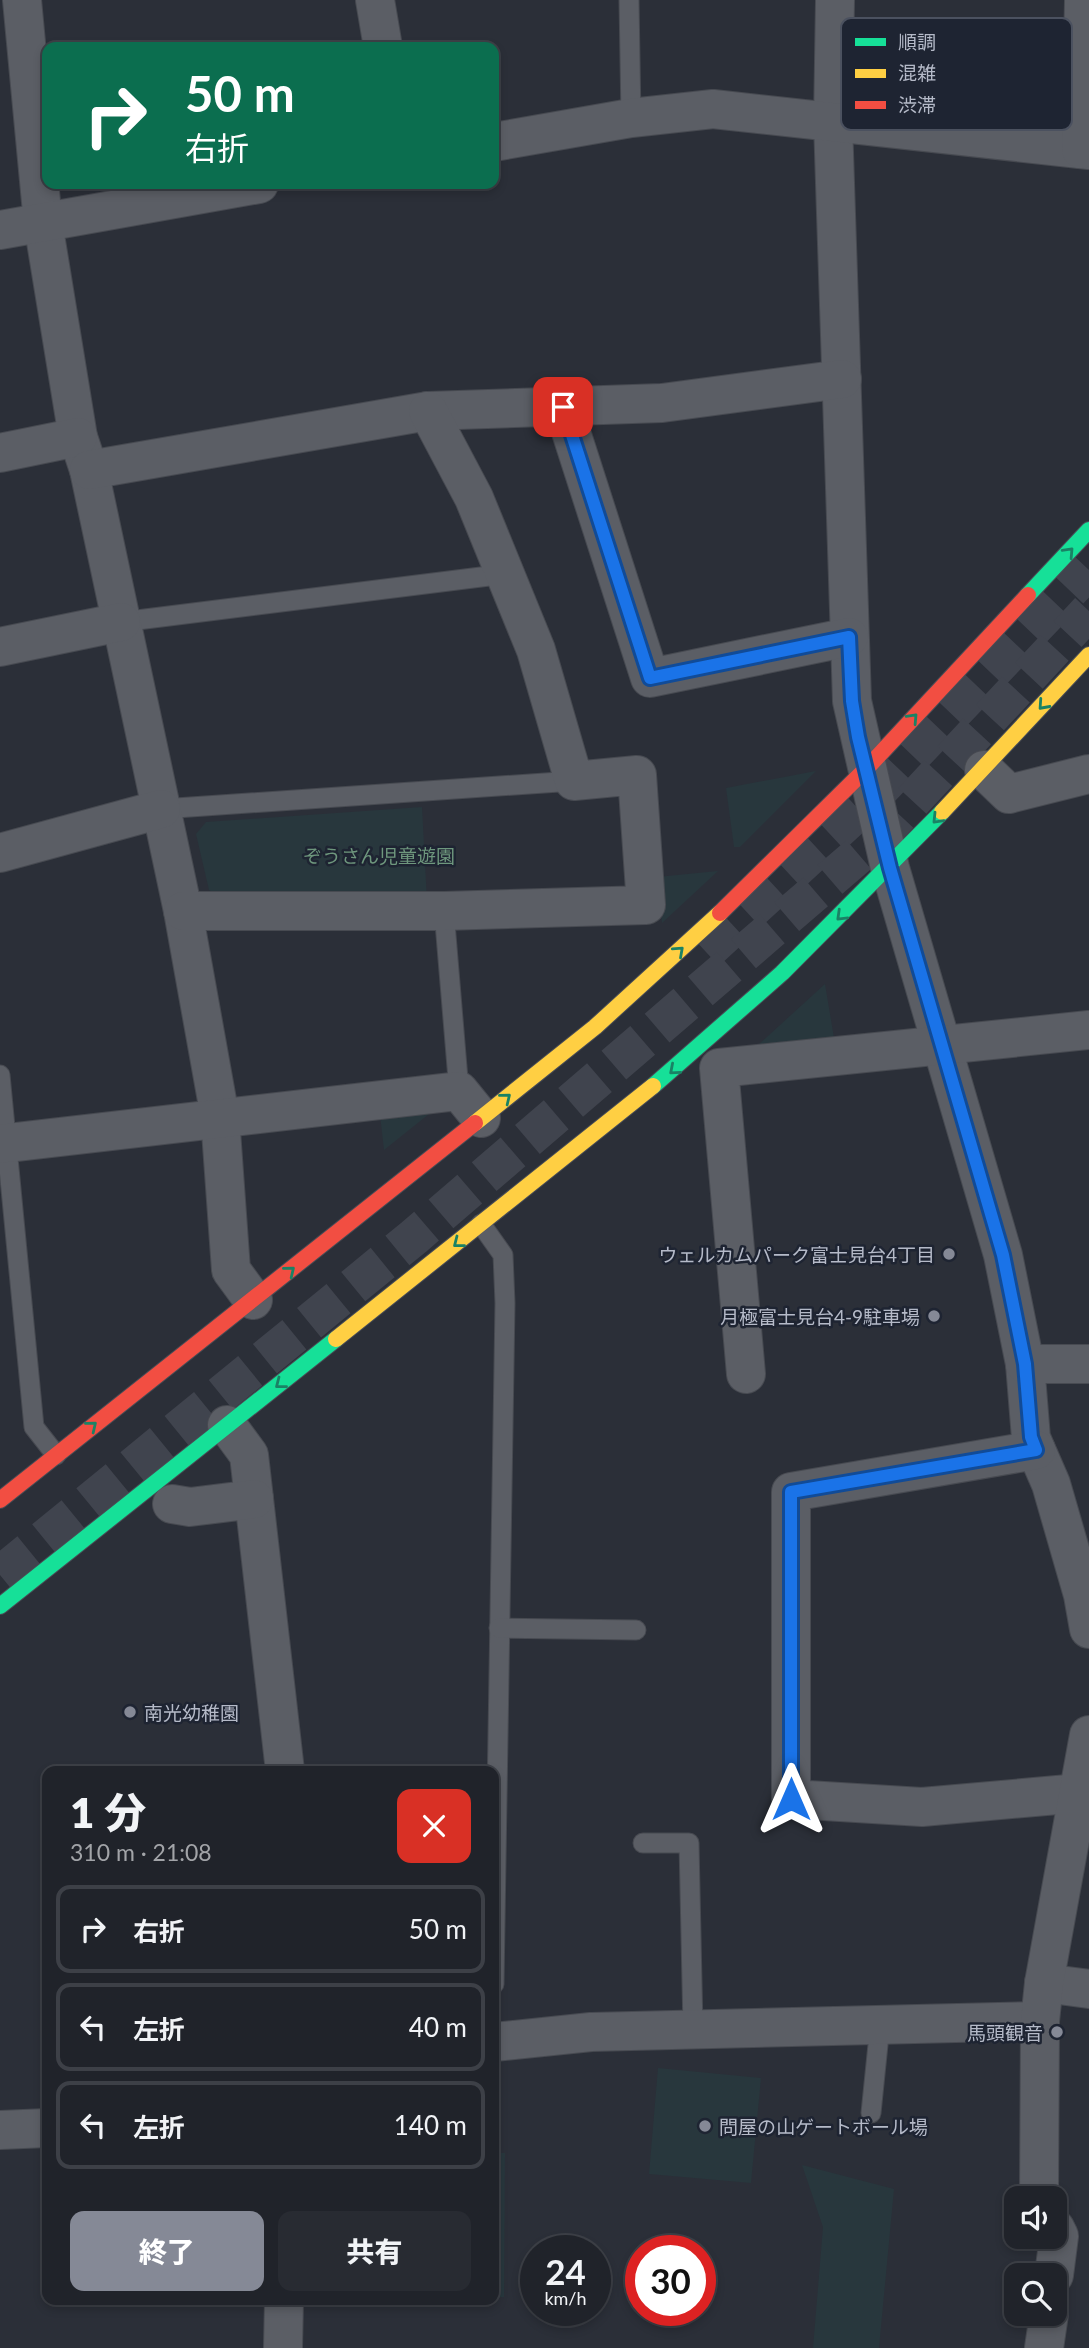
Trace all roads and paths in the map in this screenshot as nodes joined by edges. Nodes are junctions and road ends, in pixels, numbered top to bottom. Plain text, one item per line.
1 (22, 0) edge
2 (375, 0) edge
3 (629, 0) edge
4 (835, 0) edge
5 (1084, 0) edge
6 (382, 42) edge
7 (631, 118) junction
8 (833, 122) junction
9 (841, 123) edge
10 (905, 130) edge
11 (499, 141) edge
12 (1085, 150) edge
13 (231, 189) edge
14 (43, 223) junction
15 (0, 230) edge
16 (842, 379) junction
17 (563, 407) junction
18 (428, 411) junction
19 (0, 453) edge
20 (84, 453) junction
21 (1089, 530) edge
22 (505, 574) junction
23 (121, 622) junction
24 (849, 637) junction
25 (0, 647) edge
26 (1089, 655) edge
27 (867, 768) junction
28 (984, 770) junction
29 (1089, 775) edge
30 (574, 781) junction
31 (161, 809) junction
32 (0, 853) edge
33 (890, 868) junction
34 (183, 911) junction
35 (444, 911) junction
36 (1089, 1030) edge
37 (942, 1043) junction
38 (709, 1058) junction
39 (0, 1075) edge
40 (470, 1104) junction
41 (220, 1117) junction
42 (4, 1144) edge
43 (481, 1224) junction
44 (253, 1300) junction
45 (1025, 1364) junction
46 (1089, 1364) edge
47 (746, 1374) dead end
48 (227, 1425) junction
49 (1036, 1450) junction
50 (56, 1455) junction
51 (254, 1499) junction
52 (0, 1500) edge
53 (172, 1504) dead end
54 (1076, 1527) edge
55 (0, 1606) edge
56 (499, 1628) junction
57 (1089, 1629) edge
58 (636, 1630) dead end
59 (1089, 1735) edge
60 (284, 1766) edge
61 (497, 1766) edge
62 (1084, 1782) edge
63 (643, 1843) dead end
64 (1044, 1983) junction
65 (1089, 1989) edge
66 (1040, 2021) junction
67 (880, 2025) junction
68 (693, 2029) junction
69 (499, 2041) edge
70 (871, 2113) dead end
71 (42, 2128) edge
72 (0, 2130) edge
73 (1039, 2186) edge
74 (1067, 2219) edge
75 (1089, 2223) edge
76 (284, 2305) edge
77 (1047, 2326) edge
78 (283, 2348) edge
79 (1044, 2348) edge

1 - 14 street
2 - 6 street
3 - 7 lane
4 - 8 street
5 - 12 street
7 - 8 street
7 - 11 street
8 - 9 street
8 - 16 street
10 - 12 street
13 - 14 street
14 - 15 street
14 - 20 street
16 - 17 street
16 - 24 street
17 - 18 street
17 - 24 street
18 - 20 street
18 - 22 street
19 - 20 street
20 - 23 street
27 -> 21 main road
22 - 23 lane
22 - 30 street
23 - 25 street
23 - 31 street
24 - 27 street
26 -> 28 main road
27 - 33 street
40 -> 27 main road
28 - 29 street
28 -> 33 main road
30 - 31 lane
30 - 35 street
31 - 32 street
31 - 34 street
33 - 37 street
33 -> 38 main road
34 - 35 street
34 - 41 street
35 - 40 lane
36 - 37 street
37 - 38 street
37 - 45 street
38 -> 43 main road
38 - 47 street
39 - 42 lane
40 - 41 street
44 -> 40 main road
41 - 42 street
41 - 44 street
42 - 50 lane
43 -> 48 main road
43 - 56 lane
50 -> 44 main road
45 - 46 street
45 - 49 street
48 - 51 street
48 - 55 main road
49 - 54 street
49 - 62 street
50 - 52 main road
51 - 53 street
51 - 60 street
54 - 57 street
56 - 58 lane
56 - 61 lane
59 - 62 street
62 - 64 street
63 - 68 lane
64 - 65 street
64 - 66 street
66 - 67 street
66 - 73 street
67 - 68 street
67 - 70 lane
68 - 69 street
71 - 72 street
74 - 75 street
76 - 78 street
77 - 79 street

